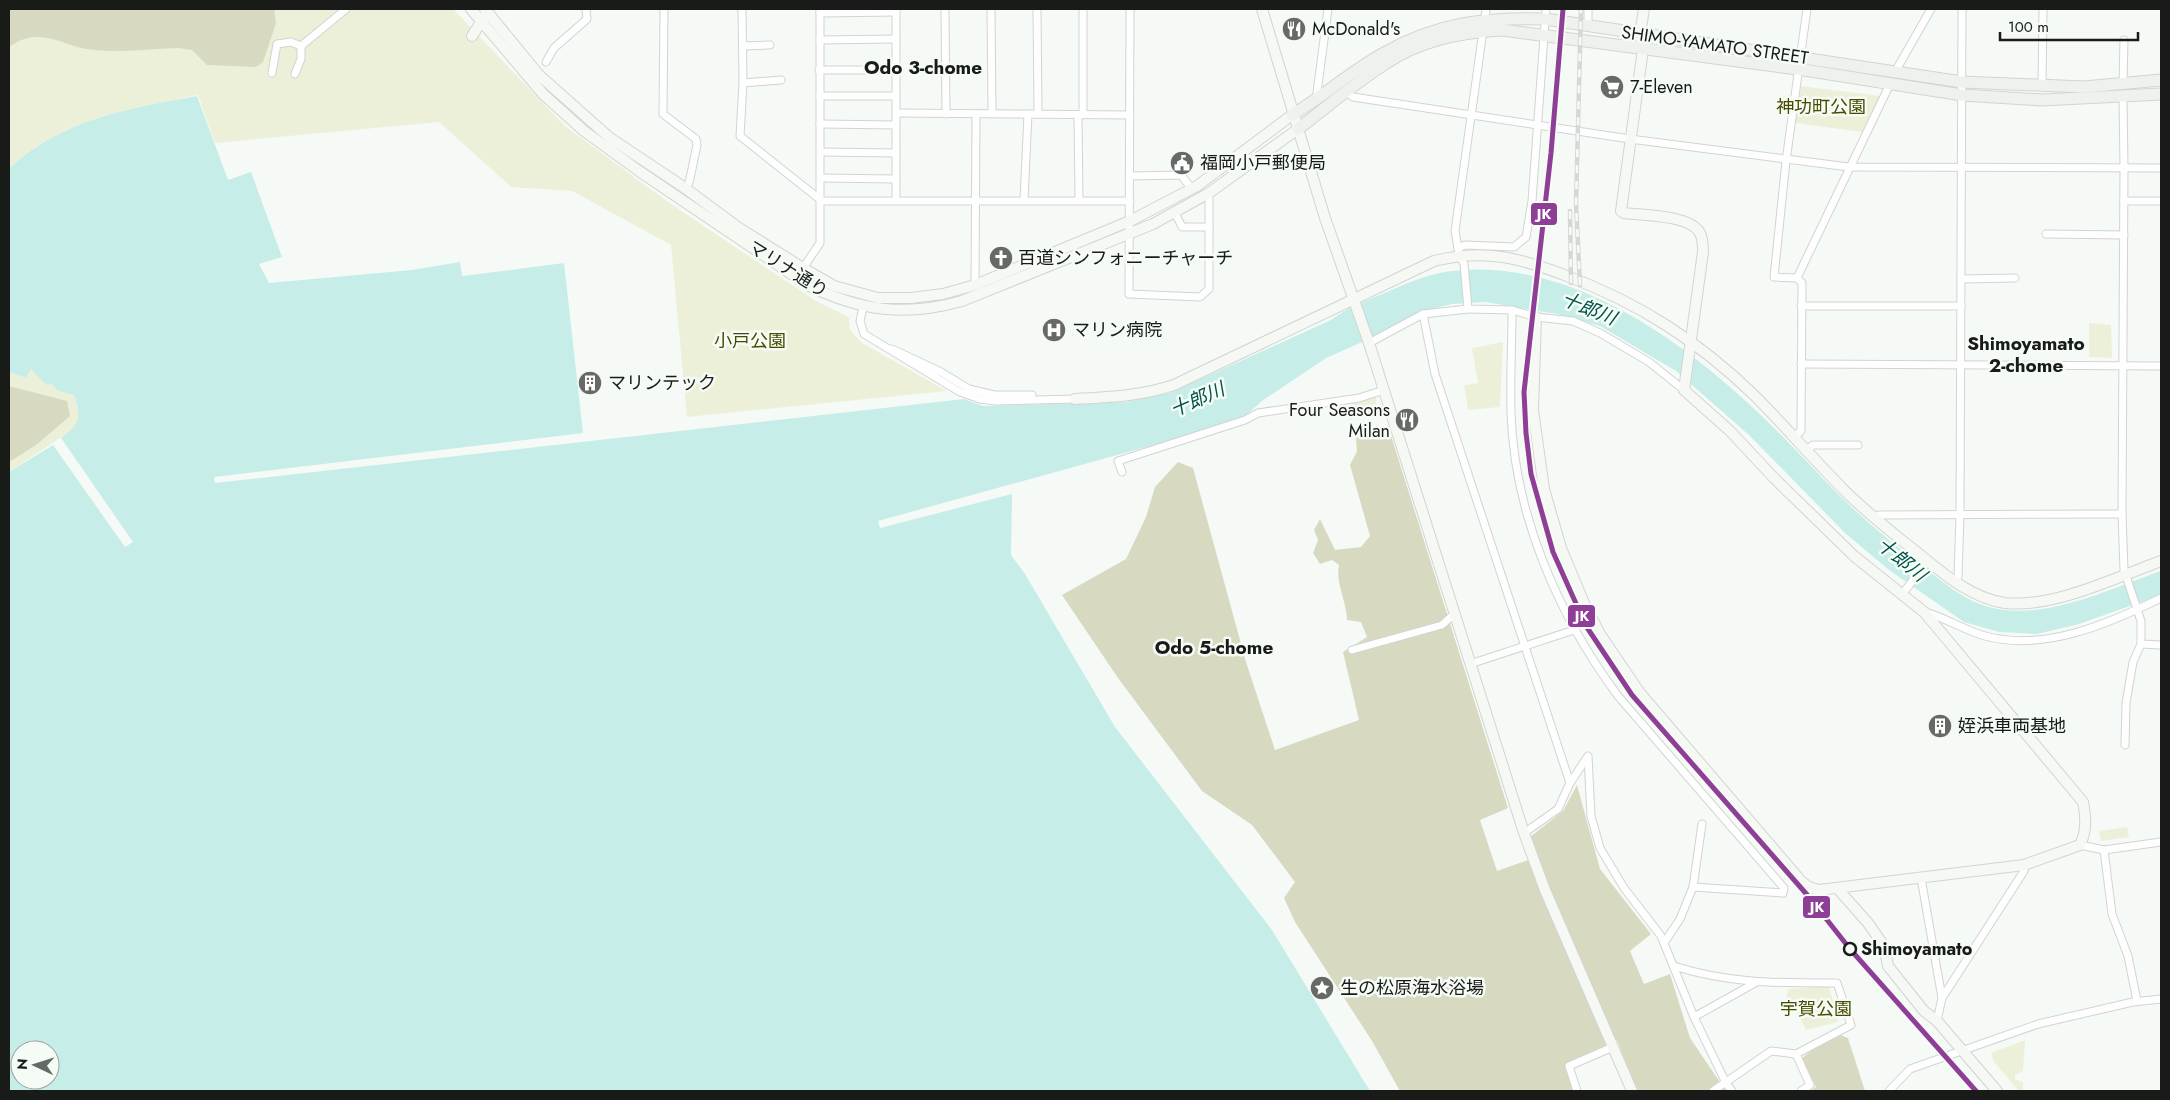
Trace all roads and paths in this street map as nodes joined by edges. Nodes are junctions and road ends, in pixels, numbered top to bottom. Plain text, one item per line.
1 (346, 9) edge
2 (471, 9) edge
3 (586, 9) edge
4 (664, 9) edge
5 (742, 9) edge
6 (945, 9) edge
7 (991, 9) edge
8 (1037, 9) edge
9 (1083, 9) edge
10 (1130, 9) edge
11 (1262, 9) edge
12 (1328, 9) edge
13 (1588, 9) edge
14 (1644, 9) edge
15 (1807, 9) edge
16 (1931, 9) edge
17 (1962, 9) edge
18 (2043, 9) edge
19 (487, 10) edge
20 (896, 10) edge
21 (820, 11) edge
22 (1485, 14) edge
23 (1546, 14) edge
24 (481, 21) junction
25 (1588, 26) junction
26 (1483, 31) junction
27 (1640, 34) junction
28 (472, 36) dead end
29 (1544, 36) junction
30 (820, 40) junction
31 (896, 40) junction
32 (2124, 40) dead end
33 (770, 44) dead end
34 (301, 46) junction
35 (744, 46) junction
36 (1643, 49) junction
37 (1800, 57) junction
38 (546, 62) dead end
39 (1798, 69) junction
40 (819, 70) junction
41 (896, 70) junction
42 (272, 72) dead end
43 (1895, 72) junction
44 (295, 74) dead end
45 (781, 80) dead end
46 (2161, 80) edge
47 (1962, 82) junction
48 (743, 83) junction
49 (1890, 84) junction
50 (2042, 87) junction
51 (2123, 91) junction
52 (1346, 92) junction
53 (2161, 94) edge
54 (1962, 95) junction
55 (820, 96) junction
56 (896, 96) junction
57 (1316, 100) junction
58 (896, 113) junction
59 (946, 114) junction
60 (976, 114) junction
61 (992, 114) junction
62 (1028, 114) junction
63 (1038, 114) junction
64 (1081, 115) junction
65 (1130, 115) junction
66 (1292, 115) junction
67 (1471, 116) junction
68 (820, 124) junction
69 (896, 124) junction
70 (1538, 125) junction
71 (1298, 129) junction
72 (1630, 139) junction
73 (821, 152) junction
74 (896, 153) junction
75 (1786, 161) junction
76 (1849, 167) junction
77 (1962, 168) junction
78 (2124, 168) junction
79 (2161, 168) edge
80 (1130, 176) junction
81 (821, 178) junction
82 (896, 179) junction
83 (685, 188) junction
84 (1192, 189) junction
85 (1209, 193) junction
86 (896, 200) junction
87 (976, 200) junction
88 (1024, 200) junction
89 (1079, 200) junction
90 (822, 201) junction
91 (1130, 201) junction
92 (2124, 201) junction
93 (2161, 202) edge
94 (1175, 213) junction
95 (1130, 221) junction
96 (1209, 227) junction
97 (2046, 234) dead end
98 (1129, 235) junction
99 (2124, 235) junction
100 (1460, 255) junction
101 (803, 268) junction
102 (1797, 278) junction
103 (2015, 278) dead end
104 (1961, 279) junction
105 (975, 285) junction
106 (1354, 298) junction
107 (863, 306) junction
108 (1468, 306) junction
109 (1801, 306) junction
110 (1961, 306) junction
111 (1512, 310) junction
112 (1423, 314) junction
113 (1536, 317) junction
114 (1369, 343) junction
115 (1690, 344) junction
116 (1801, 364) junction
117 (1961, 364) junction
118 (2124, 366) junction
119 (2161, 366) edge
120 (1684, 388) junction
121 (1384, 390) junction
122 (1076, 399) joint
123 (1794, 437) junction
124 (1858, 445) dead end
125 (1807, 450) junction
126 (1122, 472) dead end
127 (2122, 514) junction
128 (1960, 515) junction
129 (1875, 518) junction
130 (2161, 561) edge
131 (1927, 562) junction
132 (2126, 576) junction
133 (1956, 583) junction
134 (1905, 591) junction
135 (2161, 598) edge
136 (2137, 610) junction
137 (1924, 612) junction
138 (1454, 614) junction
139 (1574, 630) junction
140 (2141, 644) junction
141 (2161, 645) edge
142 (1523, 647) junction
143 (1352, 650) dead end
144 (1470, 664) junction
145 (2125, 745) dead end
146 (1570, 783) junction
147 (1702, 824) dead end
148 (1524, 833) junction
149 (2161, 842) edge
150 (2080, 845) junction
151 (2104, 850) junction
152 (2024, 865) junction
153 (1921, 878) junction
154 (1693, 887) junction
155 (1837, 888) junction
156 (1664, 943) junction
157 (1674, 966) junction
158 (1755, 983) junction
159 (1942, 998) junction
160 (2161, 999) edge
161 (2137, 1001) junction
162 (1694, 1017) junction
163 (1936, 1021) junction
164 (1613, 1047) junction
165 (1962, 1050) junction
166 (1796, 1054) junction
167 (1726, 1082) junction
168 (1894, 1084) junction
169 (1577, 1091) edge
170 (1632, 1091) edge
171 (1713, 1091) edge
172 (1732, 1091) edge
173 (1801, 1091) edge
174 (1889, 1091) edge
175 (1900, 1091) edge
176 (1997, 1091) edge

1 - 34 street
2 - 24 street, マリナ通り
3 - 38 street
4 - 83 street
5 - 35 street
6 - 59 street
7 - 61 street
8 - 63 street
9 - 64 street
10 - 65 street
11 - 66 street
12 - 57 street
13 - 25 street
14 - 27 street
15 - 37 street
16 - 43 street
17 - 47 street
18 - 50 street
19 - 24 street
19 - 83 street, マリナ通り
20 - 21 street
20 - 31 street
21 - 30 street
22 - 23 main road, SHIMO-YAMATO STREET
22 - 57 main road, SHIMO-YAMATO STREET
23 - 25 main road, SHIMO-YAMATO STREET
23 - 29 street
24 - 28 street
24 - 107 street, マリナ通り
25 - 27 main road, SHIMO-YAMATO STREET
26 - 29 main road, SHIMO-YAMATO STREET
26 - 52 main road, SHIMO-YAMATO STREET
26 - 67 street
27 - 36 street
27 - 37 main road, SHIMO-YAMATO STREET
29 - 36 main road, SHIMO-YAMATO STREET
29 - 70 street
30 - 31 street
30 - 40 street
31 - 41 street
32 - 51 street
33 - 35 street
34 - 42 street
34 - 44 street
35 - 48 street
36 - 39 main road, SHIMO-YAMATO STREET
36 - 72 street
37 - 39 street
37 - 43 main road, SHIMO-YAMATO STREET
39 - 49 main road, SHIMO-YAMATO STREET
39 - 75 street
40 - 41 street
40 - 55 street
41 - 56 street
43 - 47 main road, SHIMO-YAMATO STREET
45 - 48 street
46 - 51 main road, SHIMO-YAMATO STREET
47 - 50 main road, SHIMO-YAMATO STREET
47 - 54 street
48 - 90 street
49 - 54 main road, SHIMO-YAMATO STREET
49 - 76 street
50 - 51 main road, SHIMO-YAMATO STREET
51 - 53 main road, SHIMO-YAMATO STREET
51 - 54 main road, SHIMO-YAMATO STREET
51 - 78 street
52 - 67 street
52 - 71 main road, SHIMO-YAMATO STREET
54 - 77 street
55 - 56 street
55 - 68 street
56 - 58 street
57 - 66 main road, SHIMO-YAMATO STREET
58 - 59 street
58 - 69 street
59 - 60 street
60 - 61 street
60 - 87 street
61 - 62 street
62 - 63 street
62 - 88 street
63 - 64 street
64 - 65 street
64 - 89 street
65 - 80 street
66 - 71 street
66 - 84 street, マリナ通り
67 - 70 street
67 - 100 street
68 - 69 street
68 - 73 street
69 - 74 street
70 - 72 street
70 - 100 street
71 - 85 street, マリナ通り
71 - 106 street
72 - 75 street
72 - 115 street
73 - 74 street
73 - 81 street
74 - 82 street
75 - 76 street
75 - 102 street
76 - 77 street
76 - 102 street
77 - 78 street
77 - 104 street
78 - 79 street
78 - 92 street
80 - 84 street
80 - 91 street
81 - 82 street
81 - 90 street
82 - 86 street
83 - 101 street, マリナ通り
84 - 95 street, マリナ通り
85 - 94 street, マリナ通り
85 - 96 street
86 - 87 street
86 - 90 street
87 - 88 street
87 - 105 street
88 - 89 street
89 - 91 street
90 - 101 street
91 - 95 street
92 - 93 street
92 - 99 street
94 - 96 street
94 - 98 street, マリナ通り
95 - 98 street
95 - 105 street, マリナ通り
96 - 98 street
97 - 99 street
98 - 107 street, マリナ通り
99 - 118 street
100 - 106 street
100 - 108 street
100 - 115 street
101 - 105 street, マリナ通り
102 - 109 street
103 - 104 street
104 - 110 street
106 - 114 street
106 - 122 street
107 - 122 street
108 - 111 street
108 - 112 street
109 - 110 street
109 - 116 street
110 - 117 street
111 - 113 street
111 - 139 street
112 - 114 street
112 - 142 street
113 - 120 street
113 - 155 street
114 - 121 street
115 - 120 street
115 - 123 street
116 - 117 street
116 - 123 street
117 - 118 street
117 - 128 street
118 - 119 street
118 - 127 street
120 - 134 street
121 - 126 street
121 - 138 street
123 - 125 street
124 - 125 street
125 - 129 street
127 - 128 street
127 - 132 street
128 - 129 street
128 - 133 street
129 - 131 street
130 - 132 street
131 - 133 street
131 - 134 street
132 - 133 street
132 - 136 street
134 - 137 street
135 - 136 street
136 - 137 street
136 - 140 street
137 - 150 street
138 - 143 street
138 - 144 street
139 - 142 street
139 - 154 street
140 - 141 street
140 - 145 street
142 - 144 street
142 - 146 street
144 - 148 street
146 - 148 street
146 - 156 street
147 - 154 street
148 - 164 street
149 - 151 street
150 - 151 street
150 - 152 street
151 - 161 street
152 - 153 street
152 - 159 street
153 - 155 street
153 - 159 street
154 - 156 street
155 - 163 street
156 - 157 street
157 - 158 street
157 - 162 street
158 - 162 street
158 - 166 street
159 - 163 street
160 - 161 street
161 - 165 street
162 - 167 street
163 - 165 street
164 - 169 street
164 - 170 street
165 - 168 street
165 - 176 street
166 - 167 street
166 - 173 street
167 - 171 street
167 - 172 street
168 - 174 street
168 - 175 street

